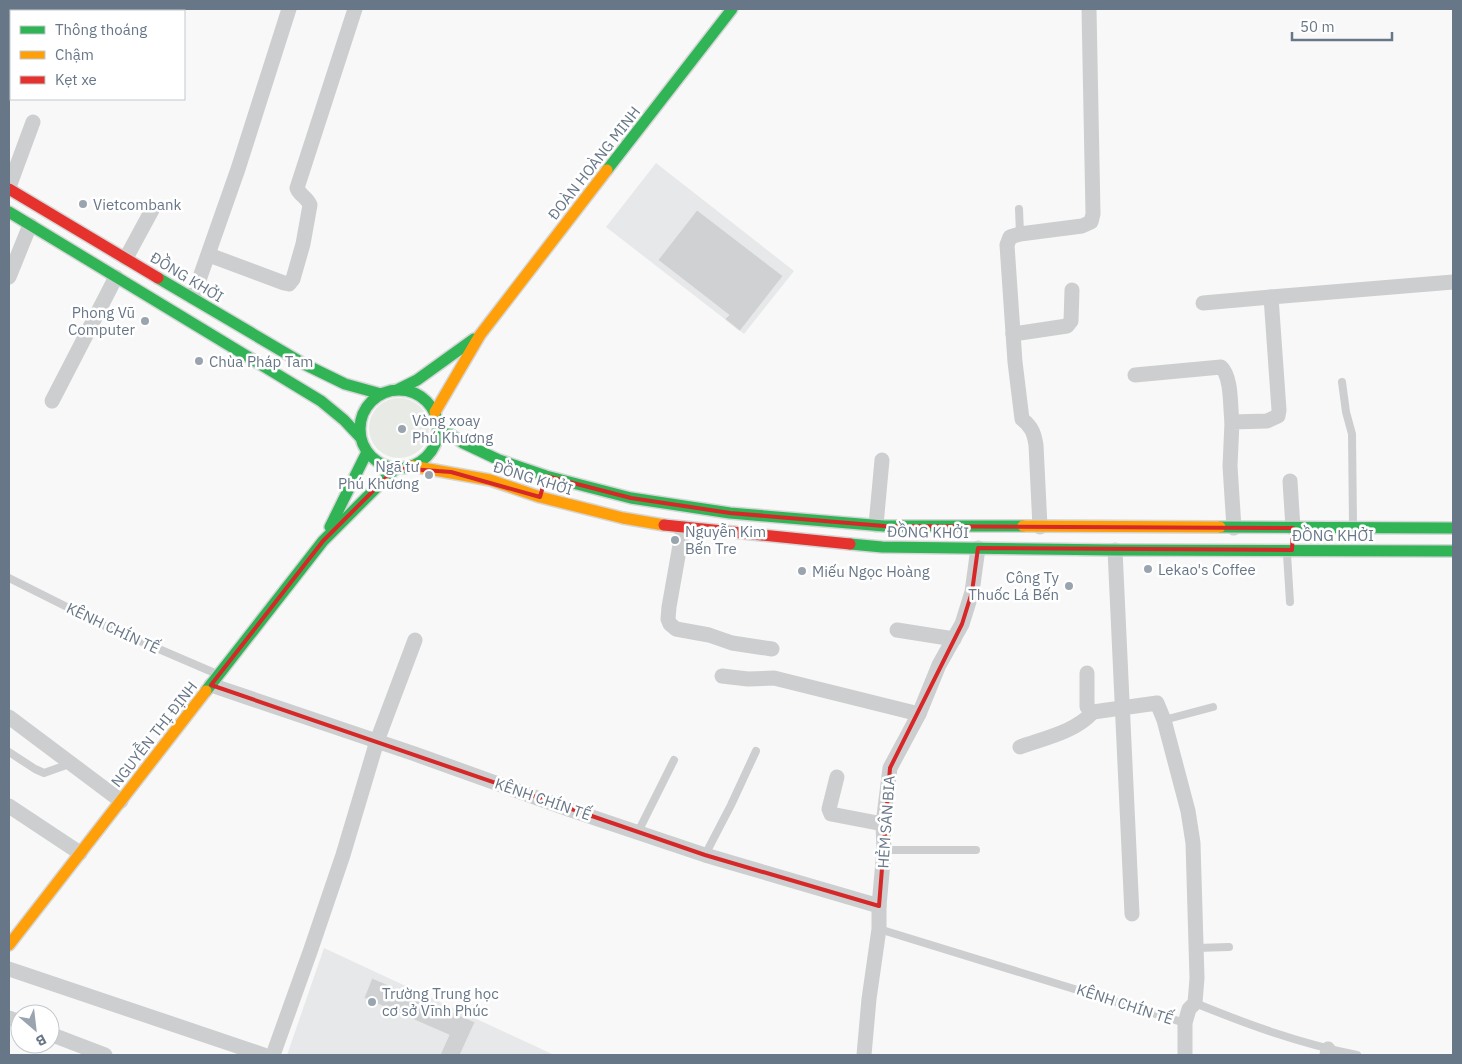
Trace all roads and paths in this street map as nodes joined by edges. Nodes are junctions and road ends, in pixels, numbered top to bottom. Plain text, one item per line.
1 (289, 9) edge
2 (355, 9) edge
3 (732, 9) edge
4 (1089, 9) edge
5 (33, 122) dead end
6 (9, 188) edge
7 (1019, 209) dead end
8 (152, 210) dead end
9 (9, 212) edge
10 (30, 225) junction
11 (1020, 234) junction
12 (209, 254) junction
13 (126, 258) junction
14 (9, 277) edge
15 (116, 277) junction
16 (1453, 282) edge
17 (1072, 290) dead end
18 (1271, 297) junction
19 (193, 298) junction
20 (1203, 303) dead end
21 (1013, 334) junction
22 (480, 335) junction
23 (1135, 375) dead end
24 (1342, 382) dead end
25 (399, 389) junction
26 (381, 394) junction
27 (52, 401) dead end
28 (435, 412) junction
29 (1232, 422) junction
30 (439, 427) junction
31 (360, 437) junction
32 (366, 452) junction
33 (882, 460) dead end
34 (412, 466) junction
35 (396, 468) junction
36 (546, 476) junction
37 (1290, 481) dead end
38 (540, 497) junction
39 (880, 526) junction
40 (1040, 527) junction
41 (683, 528) junction
42 (1234, 528) junction
43 (1293, 528) junction
44 (1353, 528) junction
45 (1453, 528) edge
46 (323, 540) junction
47 (882, 547) junction
48 (978, 548) junction
49 (1114, 550) junction
50 (1290, 550) junction
51 (1453, 550) edge
52 (9, 578) edge
53 (1290, 602) dead end
54 (897, 630) dead end
55 (954, 639) junction
56 (415, 640) dead end
57 (772, 649) dead end
58 (1087, 673) dead end
59 (722, 676) dead end
60 (215, 680) junction
61 (1214, 706) dead end
62 (1121, 709) junction
63 (1093, 712) junction
64 (919, 714) junction
65 (9, 717) edge
66 (1164, 720) junction
67 (377, 741) junction
68 (1020, 747) dead end
69 (756, 751) dead end
70 (9, 752) edge
71 (674, 760) dead end
72 (72, 763) junction
73 (837, 777) dead end
74 (122, 801) junction
75 (9, 806) edge
76 (882, 824) junction
77 (638, 832) junction
78 (884, 850) junction
79 (976, 850) dead end
80 (80, 853) junction
81 (705, 855) junction
82 (879, 906) junction
83 (1132, 914) dead end
84 (878, 929) junction
85 (11, 938) edge
86 (1229, 947) dead end
87 (1197, 948) junction
88 (9, 969) edge
89 (1189, 1013) junction
90 (60, 1038) edge
91 (1328, 1053) edge
92 (105, 1055) edge
93 (264, 1055) edge
94 (273, 1055) edge
95 (864, 1055) edge
96 (1185, 1055) edge
97 (1356, 1055) edge

1 - 12 street
2 - 12 street
3 - 22 main road, ĐOÀN HOÀNG MINH
4 - 11 street
5 - 6 street
6 - 13 main road, ĐỒNG KHỞI
7 - 11 lane
8 - 13 street
9 - 10 main road
10 - 14 street
10 - 15 main road
11 - 21 street
12 - 19 street
13 - 19 main road, ĐỒNG KHỞI
15 - 27 street
15 - 31 main road
16 - 18 street
17 - 21 street
18 - 20 street
18 - 29 street
19 - 26 main road, ĐỒNG KHỞI
21 - 40 street
22 - 25 main road, ĐOÀN HOÀNG MINH
22 - 28 main road, ĐOÀN HOÀNG MINH
23 - 29 street
24 - 44 lane
25 - 26 main road
25 - 28 main road
26 - 31 main road
28 - 30 main road
29 - 42 street
30 - 34 main road
30 - 36 main road, ĐỒNG KHỞI
31 - 32 main road
32 - 35 main road
32 - 46 main road, NGUYỄN THỊ ĐỊNH
33 - 39 street
34 - 35 main road
34 - 38 main road, ĐỒNG KHỞI
35 - 46 main road, NGUYỄN THỊ ĐỊNH
36 - 38 main road
36 - 39 main road, ĐỒNG KHỞI
37 - 43 street
38 - 41 main road, ĐỒNG KHỞI
39 - 40 main road, ĐỒNG KHỞI
39 - 47 main road
40 - 42 main road, ĐỒNG KHỞI
41 - 47 main road, ĐỒNG KHỞI
41 - 57 street
42 - 43 main road, ĐỒNG KHỞI
43 - 44 main road, ĐỒNG KHỞI
43 - 50 main road
44 - 45 main road, ĐỒNG KHỞI
46 - 60 main road, NGUYỄN THỊ ĐỊNH
47 - 48 main road, ĐỒNG KHỞI
48 - 49 main road, ĐỒNG KHỞI
48 - 55 street, HẺM SÂN BIA
49 - 50 main road, ĐỒNG KHỞI
49 - 62 street
50 - 51 main road, ĐỒNG KHỞI
50 - 53 lane
52 - 60 lane, KÊNH CHÍN TẾ
54 - 55 street
55 - 64 street, HẺM SÂN BIA
56 - 67 street
58 - 63 street
59 - 64 street
60 - 67 street, KÊNH CHÍN TẾ
60 - 74 main road, NGUYỄN THỊ ĐỊNH
61 - 66 lane
62 - 63 street
62 - 66 street
62 - 83 street
63 - 68 street
64 - 76 street, HẺM SÂN BIA
65 - 72 street
66 - 87 street
67 - 77 street, KÊNH CHÍN TẾ
67 - 94 street
69 - 81 lane
70 - 72 lane
71 - 77 lane
72 - 74 street
73 - 76 street
74 - 80 main road, NGUYỄN THỊ ĐỊNH
75 - 80 street
76 - 78 street, HẺM SÂN BIA
77 - 81 street, KÊNH CHÍN TẾ
78 - 79 lane
78 - 82 street, HẺM SÂN BIA
80 - 85 main road, NGUYỄN THỊ ĐỊNH
81 - 82 street, KÊNH CHÍN TẾ
82 - 84 street, HẺM SÂN BIA
84 - 89 lane, KÊNH CHÍN TẾ
84 - 95 street, HẺM SÂN BIA
86 - 87 lane
87 - 89 street
88 - 93 street
89 - 91 lane, KÊNH CHÍN TẾ
89 - 96 street
90 - 92 street
91 - 97 lane, KÊNH CHÍN TẾ

